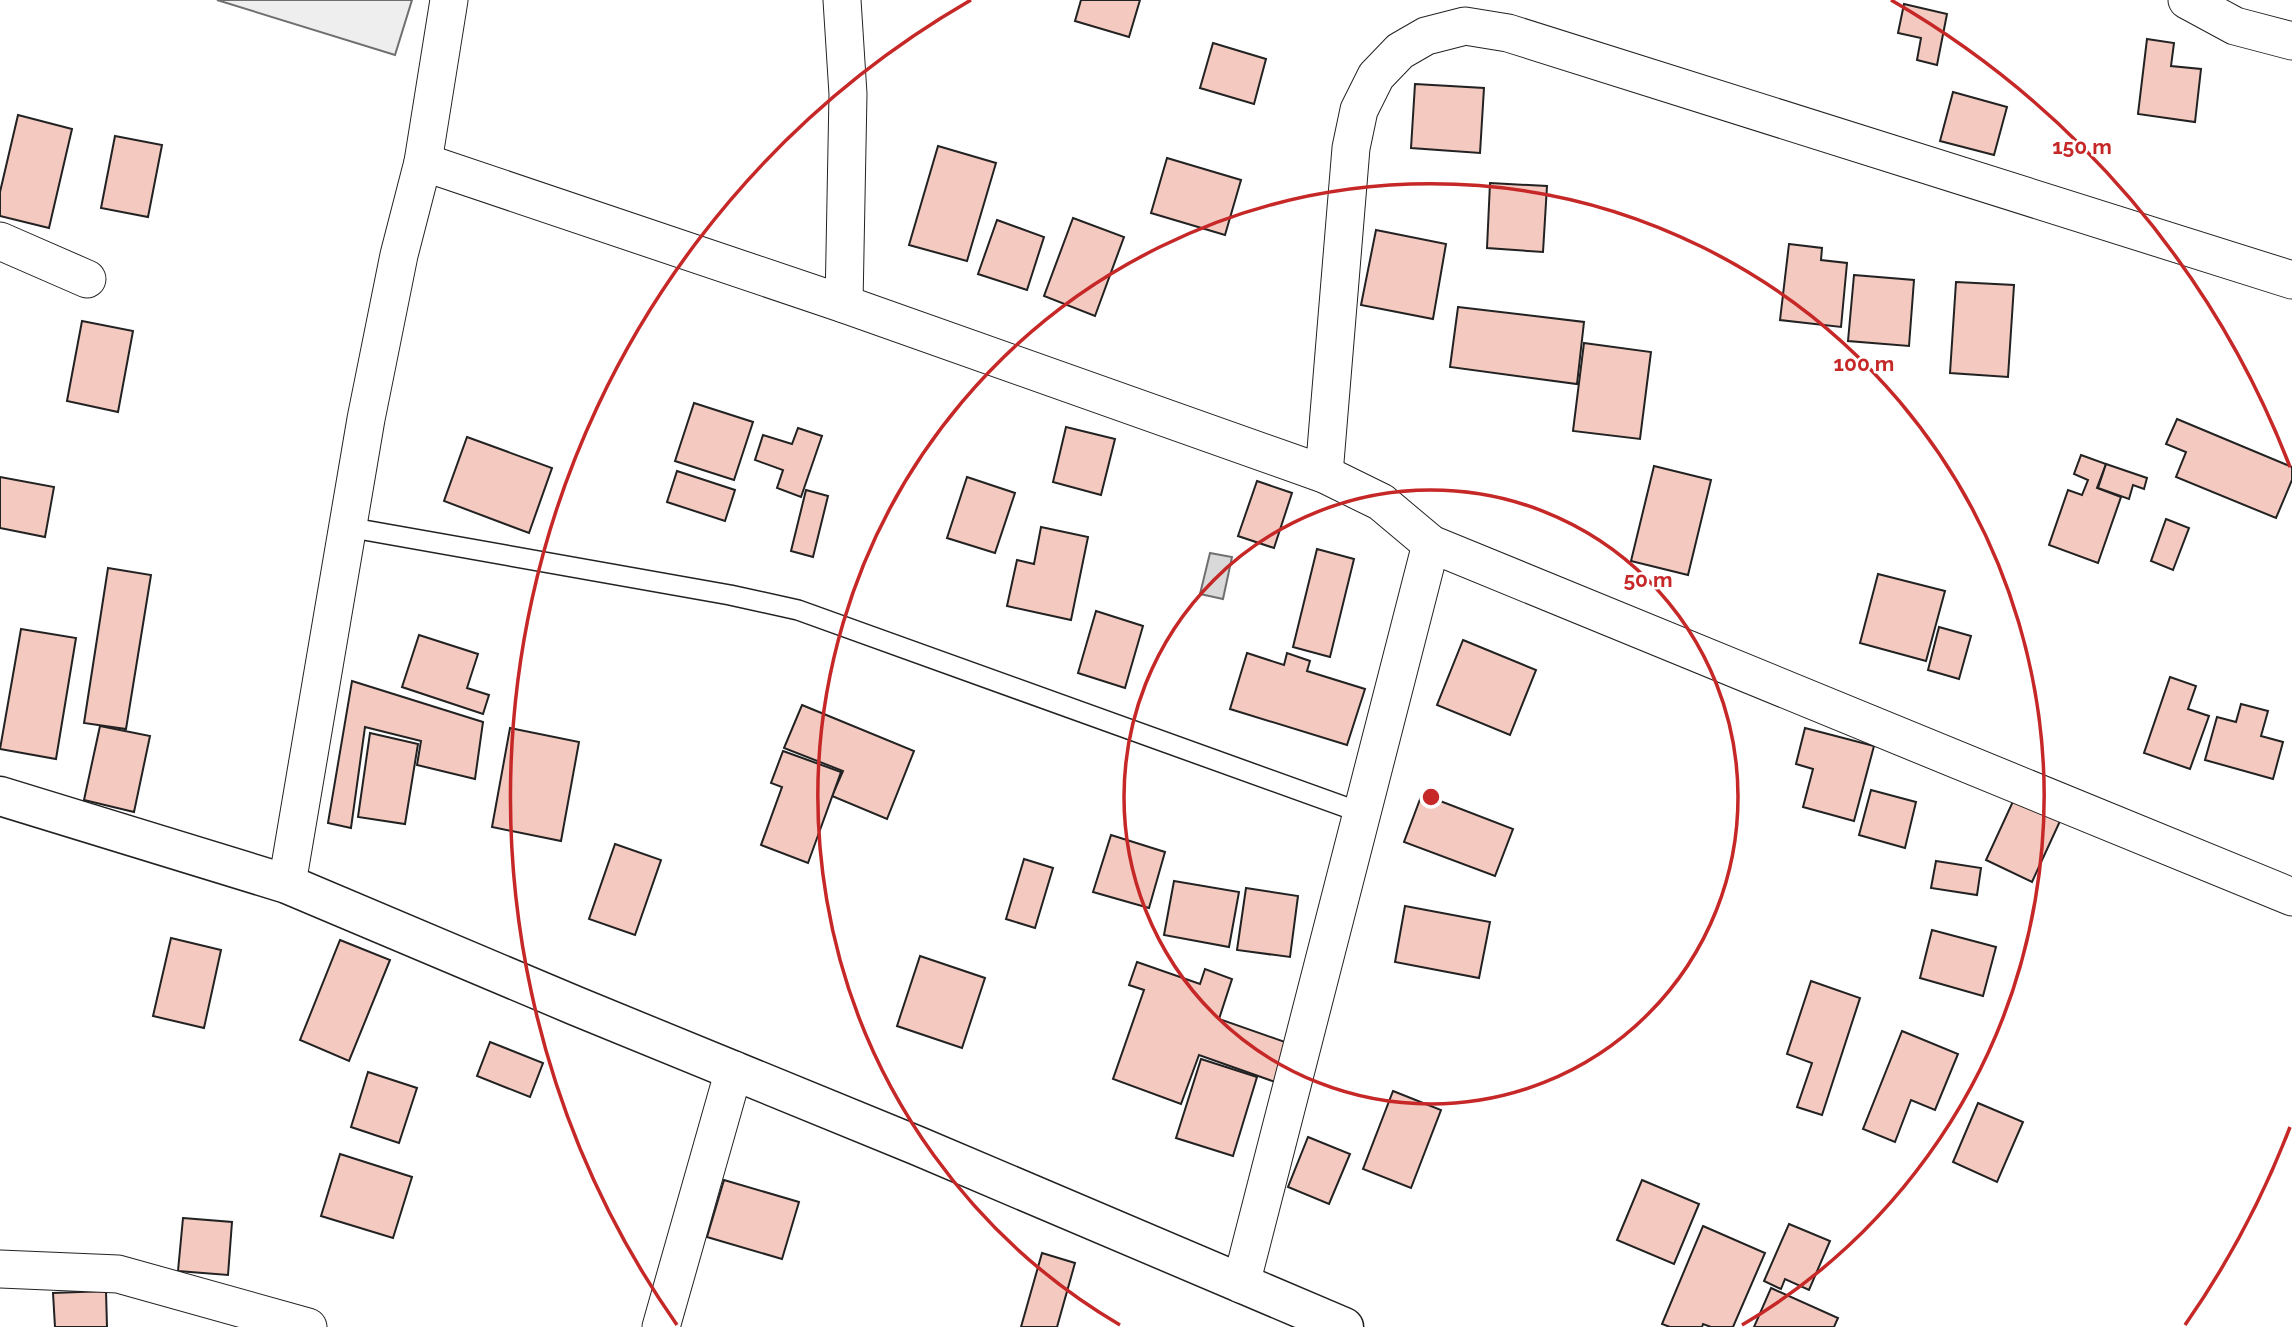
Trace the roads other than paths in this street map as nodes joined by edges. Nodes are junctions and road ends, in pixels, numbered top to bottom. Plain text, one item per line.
1 (449, 0) edge
2 (842, 0) edge
3 (2187, 0) edge
4 (2292, 41) edge
5 (423, 162) junction
6 (0, 241) edge
7 (88, 279) dead end
8 (2292, 280) edge
9 (844, 304) junction
10 (1324, 474) junction
11 (347, 527) junction
12 (1431, 544) junction
13 (0, 796) edge
14 (1362, 813) junction
15 (287, 884) junction
16 (2292, 897) edge
17 (734, 1070) junction
18 (0, 1269) edge
19 (1241, 1284) junction
20 (308, 1327) edge
21 (661, 1327) edge
22 (1343, 1327) edge

1 - 5 street
2 - 9 street
3 - 4 street
5 - 9 street
5 - 11 street
6 - 7 street
8 - 10 street
9 - 10 street
10 - 12 street
11 - 14 lane
11 - 15 street
12 - 14 street
12 - 16 street
13 - 15 street
14 - 19 street
15 - 17 street
17 - 19 street
17 - 21 street
18 - 20 street
19 - 22 street

